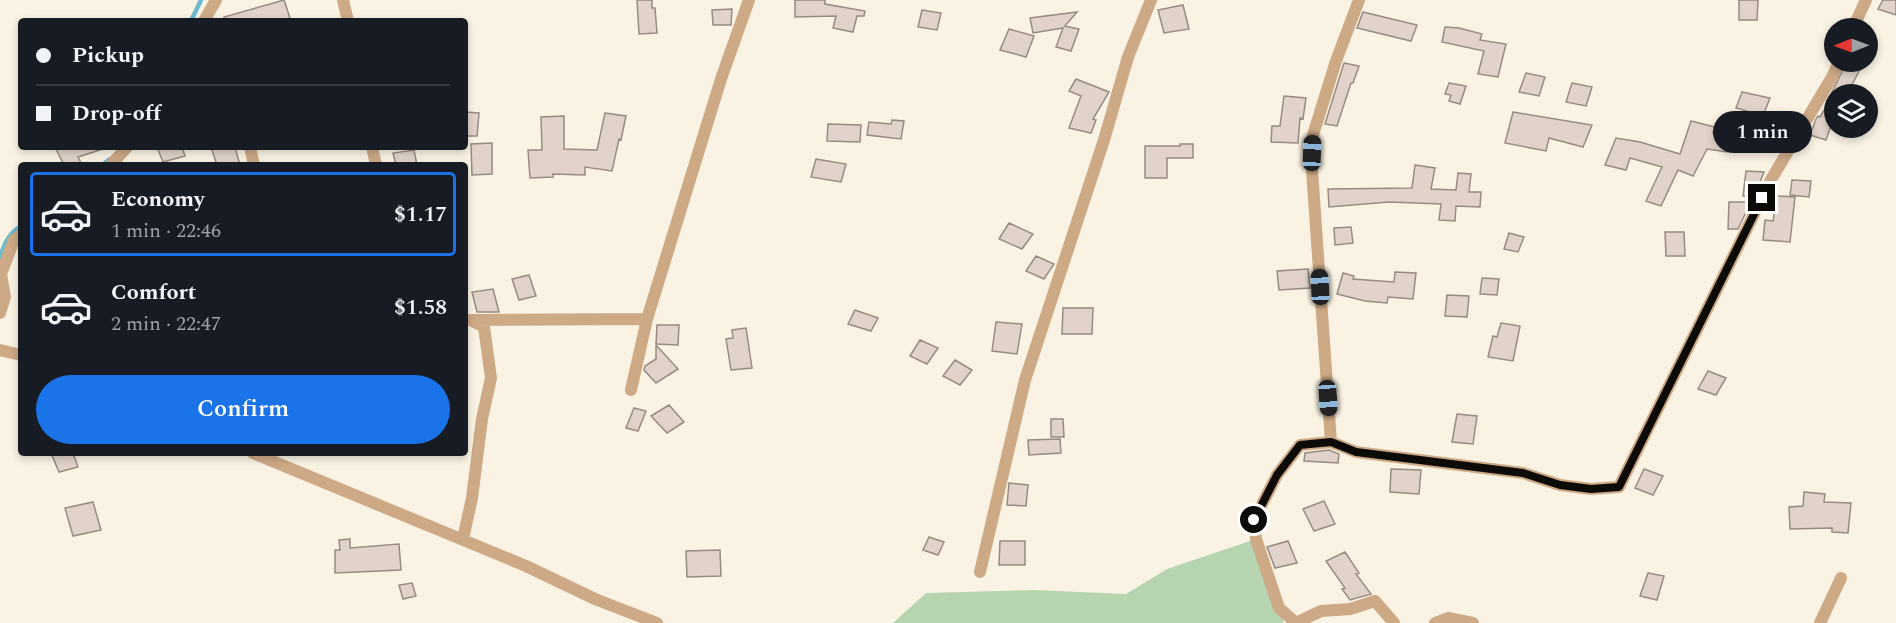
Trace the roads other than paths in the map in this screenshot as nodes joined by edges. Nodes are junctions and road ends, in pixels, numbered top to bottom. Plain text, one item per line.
1 (343, 0) edge
2 (748, 0) edge
3 (1151, 0) edge
4 (1359, 0) edge
5 (1866, 0) edge
6 (214, 3) edge
7 (206, 18) edge
8 (217, 18) edge
9 (347, 18) edge
10 (1858, 18) edge
11 (1834, 72) edge
12 (124, 150) edge
13 (114, 162) edge
14 (18, 237) edge
15 (0, 313) edge
16 (647, 319) junction
17 (468, 320) edge
18 (0, 350) edge
19 (18, 355) edge
20 (631, 390) dead end
21 (1331, 442) junction
22 (260, 456) edge
23 (463, 540) junction
24 (980, 572) dead end
25 (1841, 578) dead end
26 (657, 623) edge
27 (1394, 623) edge
28 (1435, 623) edge
29 (1473, 623) edge
30 (1820, 623) edge

1 - 9 street
2 - 16 street
3 - 24 street
4 - 21 street
5 - 10 street
6 - 7 street
6 - 8 street
11 - 21 street
12 - 13 street
14 - 15 street
16 - 17 street
16 - 20 street
17 - 23 street
18 - 19 street
21 - 27 street
22 - 23 street
23 - 26 street
25 - 30 street
28 - 29 street

